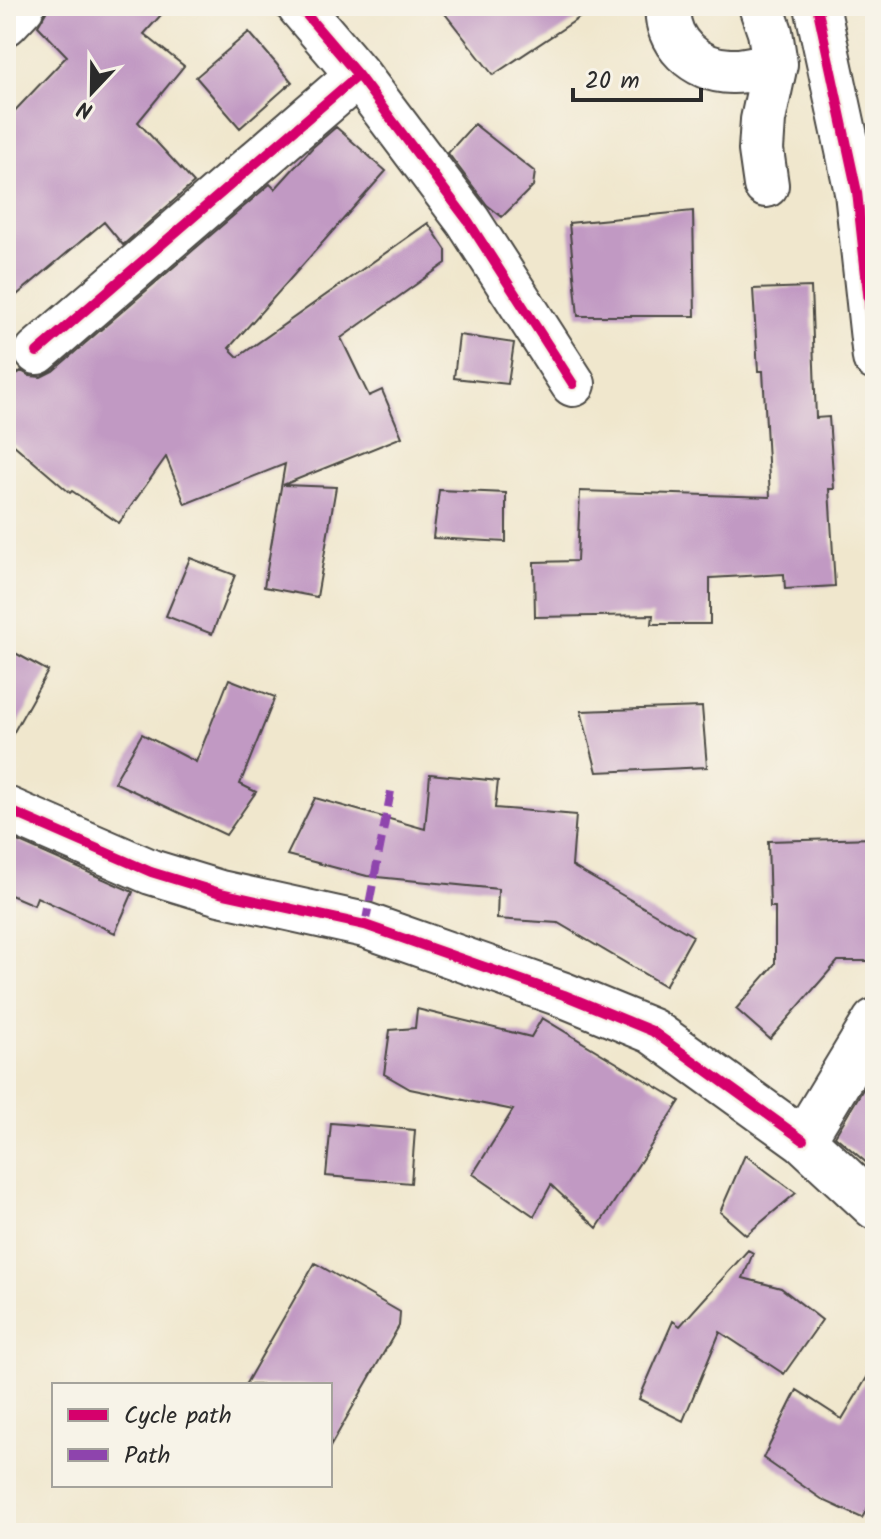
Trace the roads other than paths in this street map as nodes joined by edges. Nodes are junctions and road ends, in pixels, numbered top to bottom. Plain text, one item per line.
1 (22, 6) edge
2 (299, 6) edge
3 (668, 6) edge
4 (761, 6) edge
5 (817, 6) edge
6 (6, 23) edge
7 (775, 64) junction
8 (358, 75) junction
9 (766, 185) dead end
10 (866, 190) edge
11 (870, 260) edge
12 (37, 352) dead end
13 (875, 358) edge
14 (573, 384) dead end
15 (6, 809) edge
16 (875, 1021) edge
17 (803, 1140) junction
18 (875, 1207) edge

1 - 6 street
2 - 8 street
3 - 7 street
4 - 7 street
5 - 10 street
7 - 9 street
8 - 12 street
8 - 14 street
10 - 11 street
11 - 13 street
15 - 17 street
16 - 17 street
17 - 18 street

